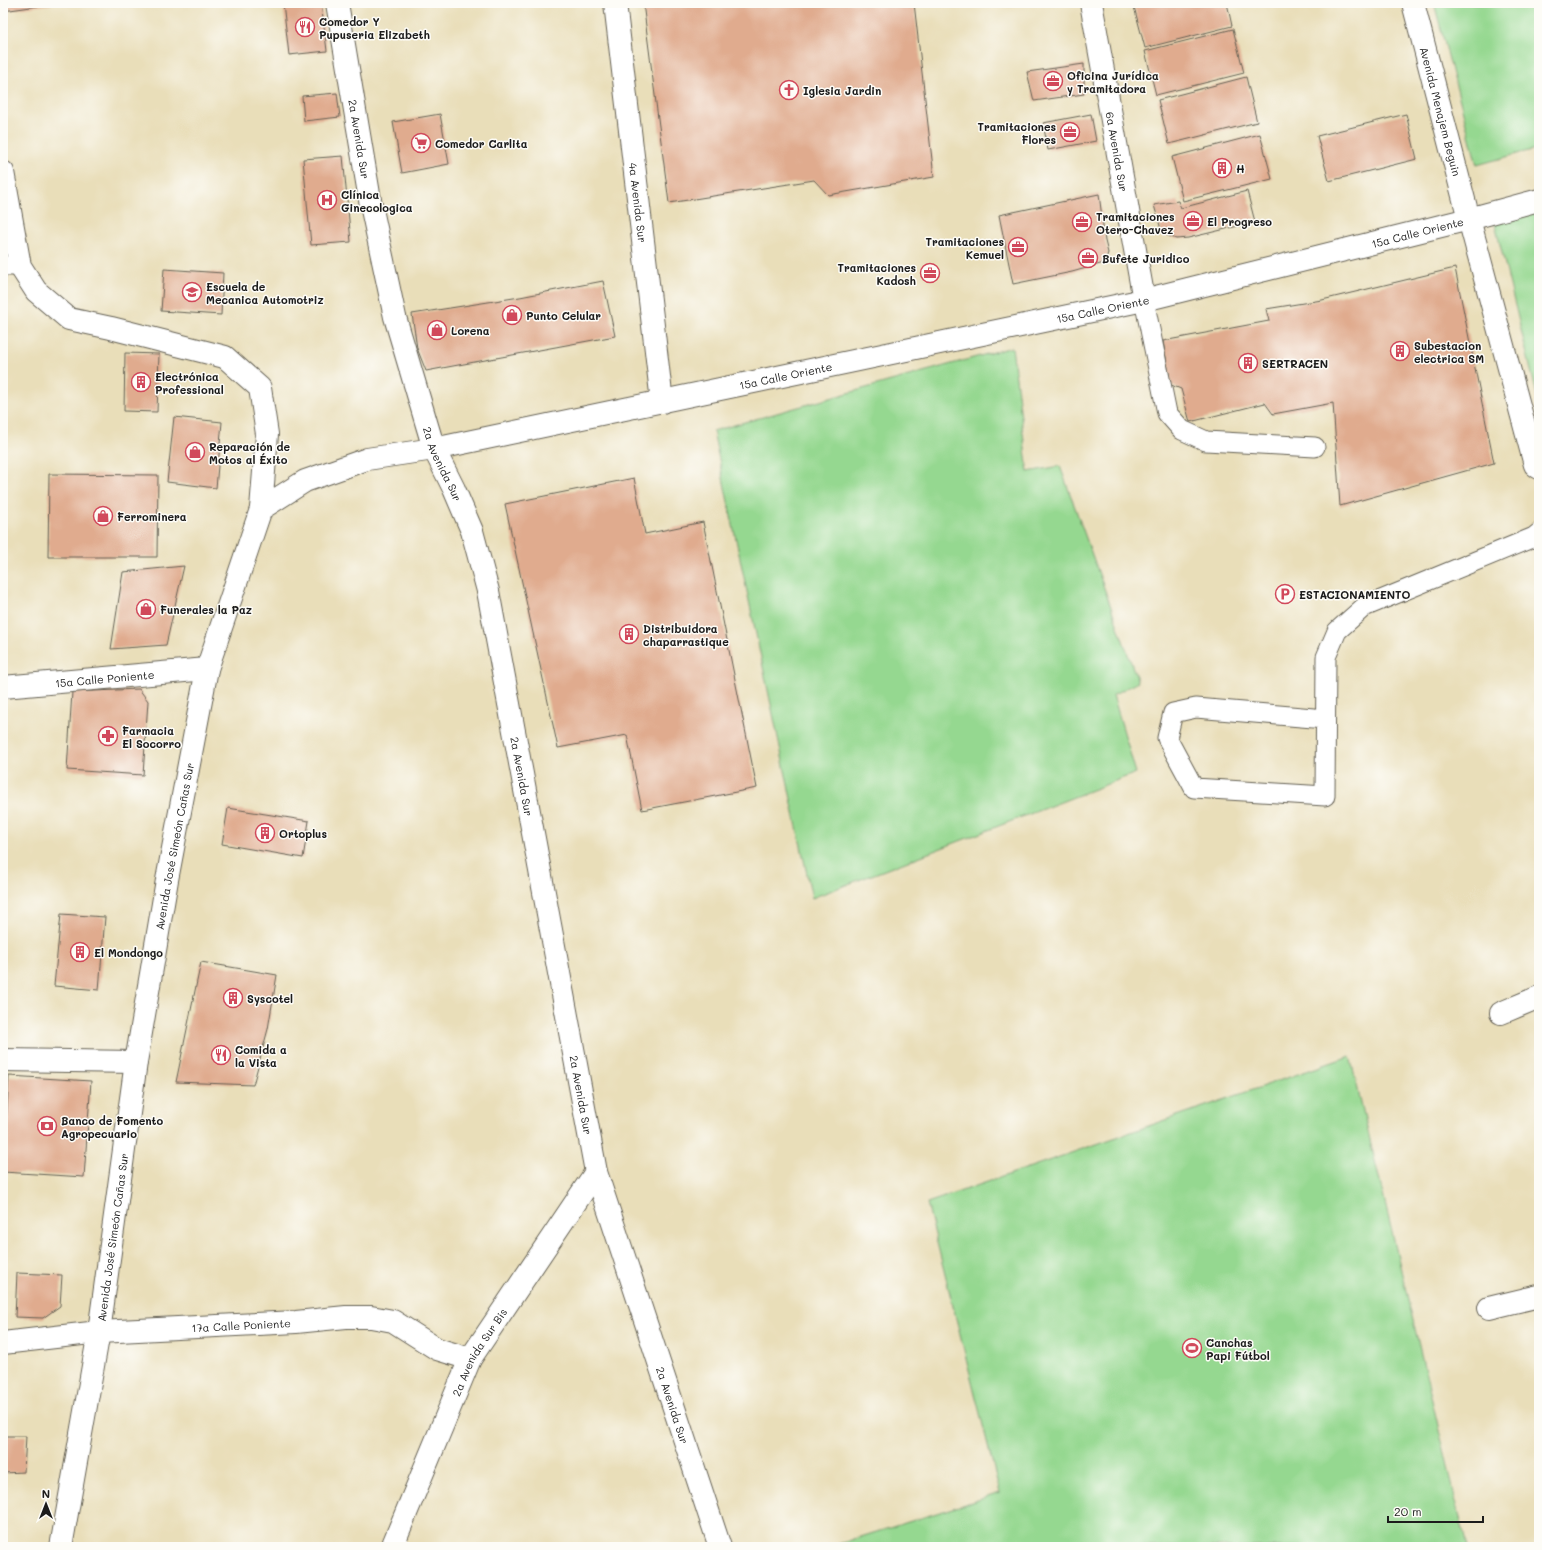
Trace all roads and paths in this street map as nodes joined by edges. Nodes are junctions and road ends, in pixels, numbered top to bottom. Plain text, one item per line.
1 (337, 3) edge
2 (616, 3) edge
3 (1091, 3) edge
4 (1413, 3) edge
5 (3, 172) edge
6 (1539, 200) edge
7 (1469, 219) junction
8 (12, 266) edge
9 (1144, 300) junction
10 (662, 402) junction
11 (1315, 447) dead end
12 (434, 448) junction
13 (1539, 468) edge
14 (262, 509) junction
15 (1539, 533) edge
16 (207, 669) junction
17 (3, 686) edge
18 (1325, 719) junction
19 (1539, 996) edge
20 (1501, 1013) dead end
21 (3, 1060) edge
22 (136, 1062) junction
23 (596, 1172) junction
24 (1539, 1296) edge
25 (1489, 1308) dead end
26 (99, 1332) junction
27 (3, 1343) edge
28 (470, 1359) junction
29 (61, 1547) edge
30 (392, 1547) edge
31 (720, 1547) edge

1 - 12 street, 2a Avenida Sur
2 - 10 street, 4a Avenida Sur
3 - 9 street, 6a Avenida Sur
4 - 7 street, Avenida Menajem Beguin
5 - 8 street, Avenida José Simeón Cañas Sur
6 - 7 street, 15a Calle Oriente
7 - 9 street, 15a Calle Oriente
7 - 13 street, Avenida Menajem Beguin
8 - 14 street, Avenida José Simeón Cañas Sur
9 - 10 street, 15a Calle Oriente
9 - 11 lane
10 - 12 street, 15a Calle Oriente
12 - 14 street
12 - 23 street, 2a Avenida Sur
14 - 16 street, Avenida José Simeón Cañas Sur
15 - 18 lane
16 - 17 street, 15a Calle Poniente
16 - 22 street, Avenida José Simeón Cañas Sur
18 - 18 lane
19 - 20 street
21 - 22 street
22 - 26 street, Avenida José Simeón Cañas Sur
23 - 28 street, 2a Avenida Sur Bis
23 - 31 street, 2a Avenida Sur
24 - 25 street
26 - 27 street, 17a Calle Poniente
26 - 28 street, 17a Calle Poniente
26 - 29 street, Avenida José Simeón Cañas Sur
28 - 30 street, 2a Avenida Sur Bis

